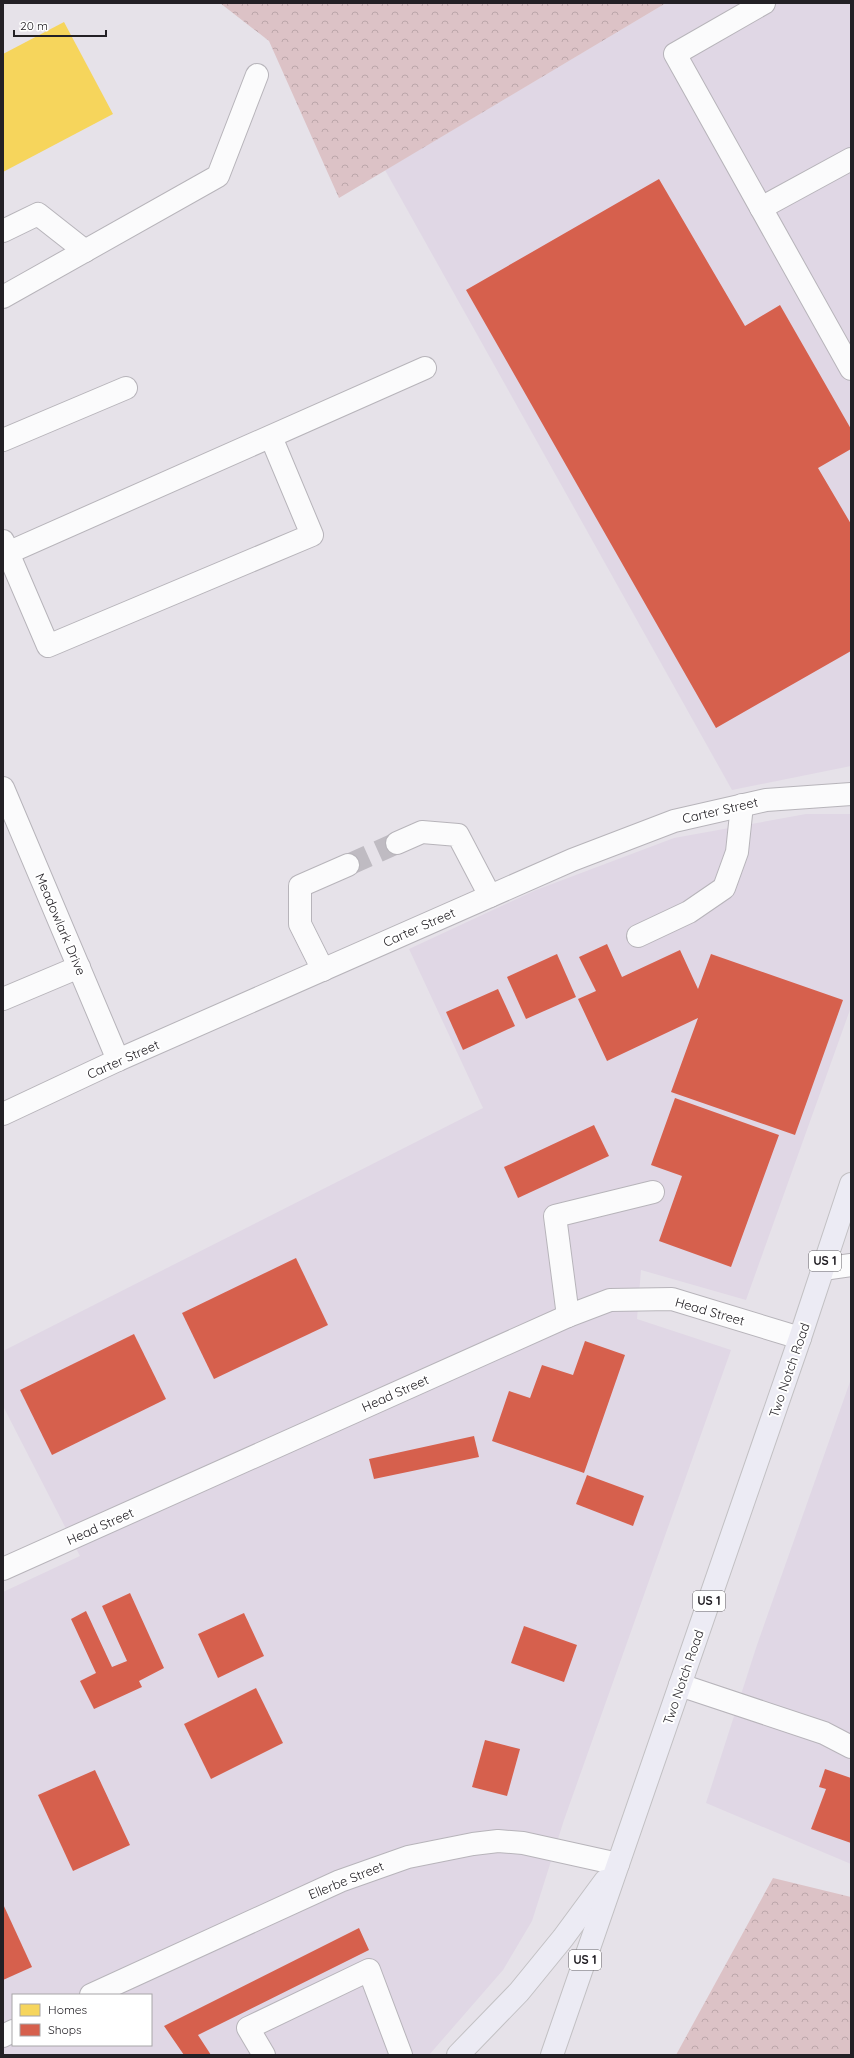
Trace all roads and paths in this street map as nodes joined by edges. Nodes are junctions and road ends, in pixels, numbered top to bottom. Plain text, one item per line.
1 (764, 3) edge
2 (257, 75) dead end
3 (851, 159) edge
4 (761, 208) junction
5 (3, 231) edge
6 (85, 251) junction
7 (3, 297) edge
8 (425, 368) dead end
9 (851, 369) edge
10 (126, 388) dead end
11 (271, 436) junction
12 (3, 440) edge
13 (5, 549) edge
14 (3, 788) edge
15 (851, 794) edge
16 (742, 805) junction
17 (397, 843) tunnel mouth
18 (348, 865) tunnel mouth
19 (490, 896) junction
20 (638, 936) dead end
21 (79, 967) junction
22 (323, 970) junction
23 (3, 999) edge
24 (118, 1060) junction
25 (4, 1112) edge
26 (851, 1184) edge
27 (653, 1192) dead end
28 (851, 1265) edge
29 (823, 1269) junction
30 (568, 1316) junction
31 (800, 1338) junction
32 (3, 1569) edge
33 (680, 1685) junction
34 (851, 1747) edge
35 (618, 1864) junction
36 (93, 1994) edge
37 (12, 2032) edge
38 (3, 2036) edge
39 (264, 2055) edge
40 (401, 2055) edge
41 (458, 2055) edge
42 (552, 2055) edge

1 - 4 street
2 - 6 street
3 - 4 street
4 - 9 street
5 - 6 street
6 - 7 street
8 - 11 street
10 - 12 street
11 - 13 street
11 - 13 street
14 - 21 street, Meadowlark Drive
15 - 16 street, Carter Street
16 - 19 street, Carter Street
16 - 20 street
17 - 19 street
18 - 22 street
19 - 22 street, Carter Street
21 - 23 street
21 - 24 street, Meadowlark Drive
22 - 24 street, Carter Street
24 - 25 street, Carter Street
26 - 29 main road, Two Notch Road / US 1
27 - 30 street
28 - 29 street
29 - 31 main road, Two Notch Road / US 1
30 - 31 street, Head Street
30 - 32 street, Head Street
31 - 33 main road, Two Notch Road / US 1
33 - 34 street
33 - 35 main road, Two Notch Road / US 1
35 - 36 street, Ellerbe Street
35 - 41 main road
35 - 42 main road, Two Notch Road / US 1
37 - 38 street
39 - 40 street

